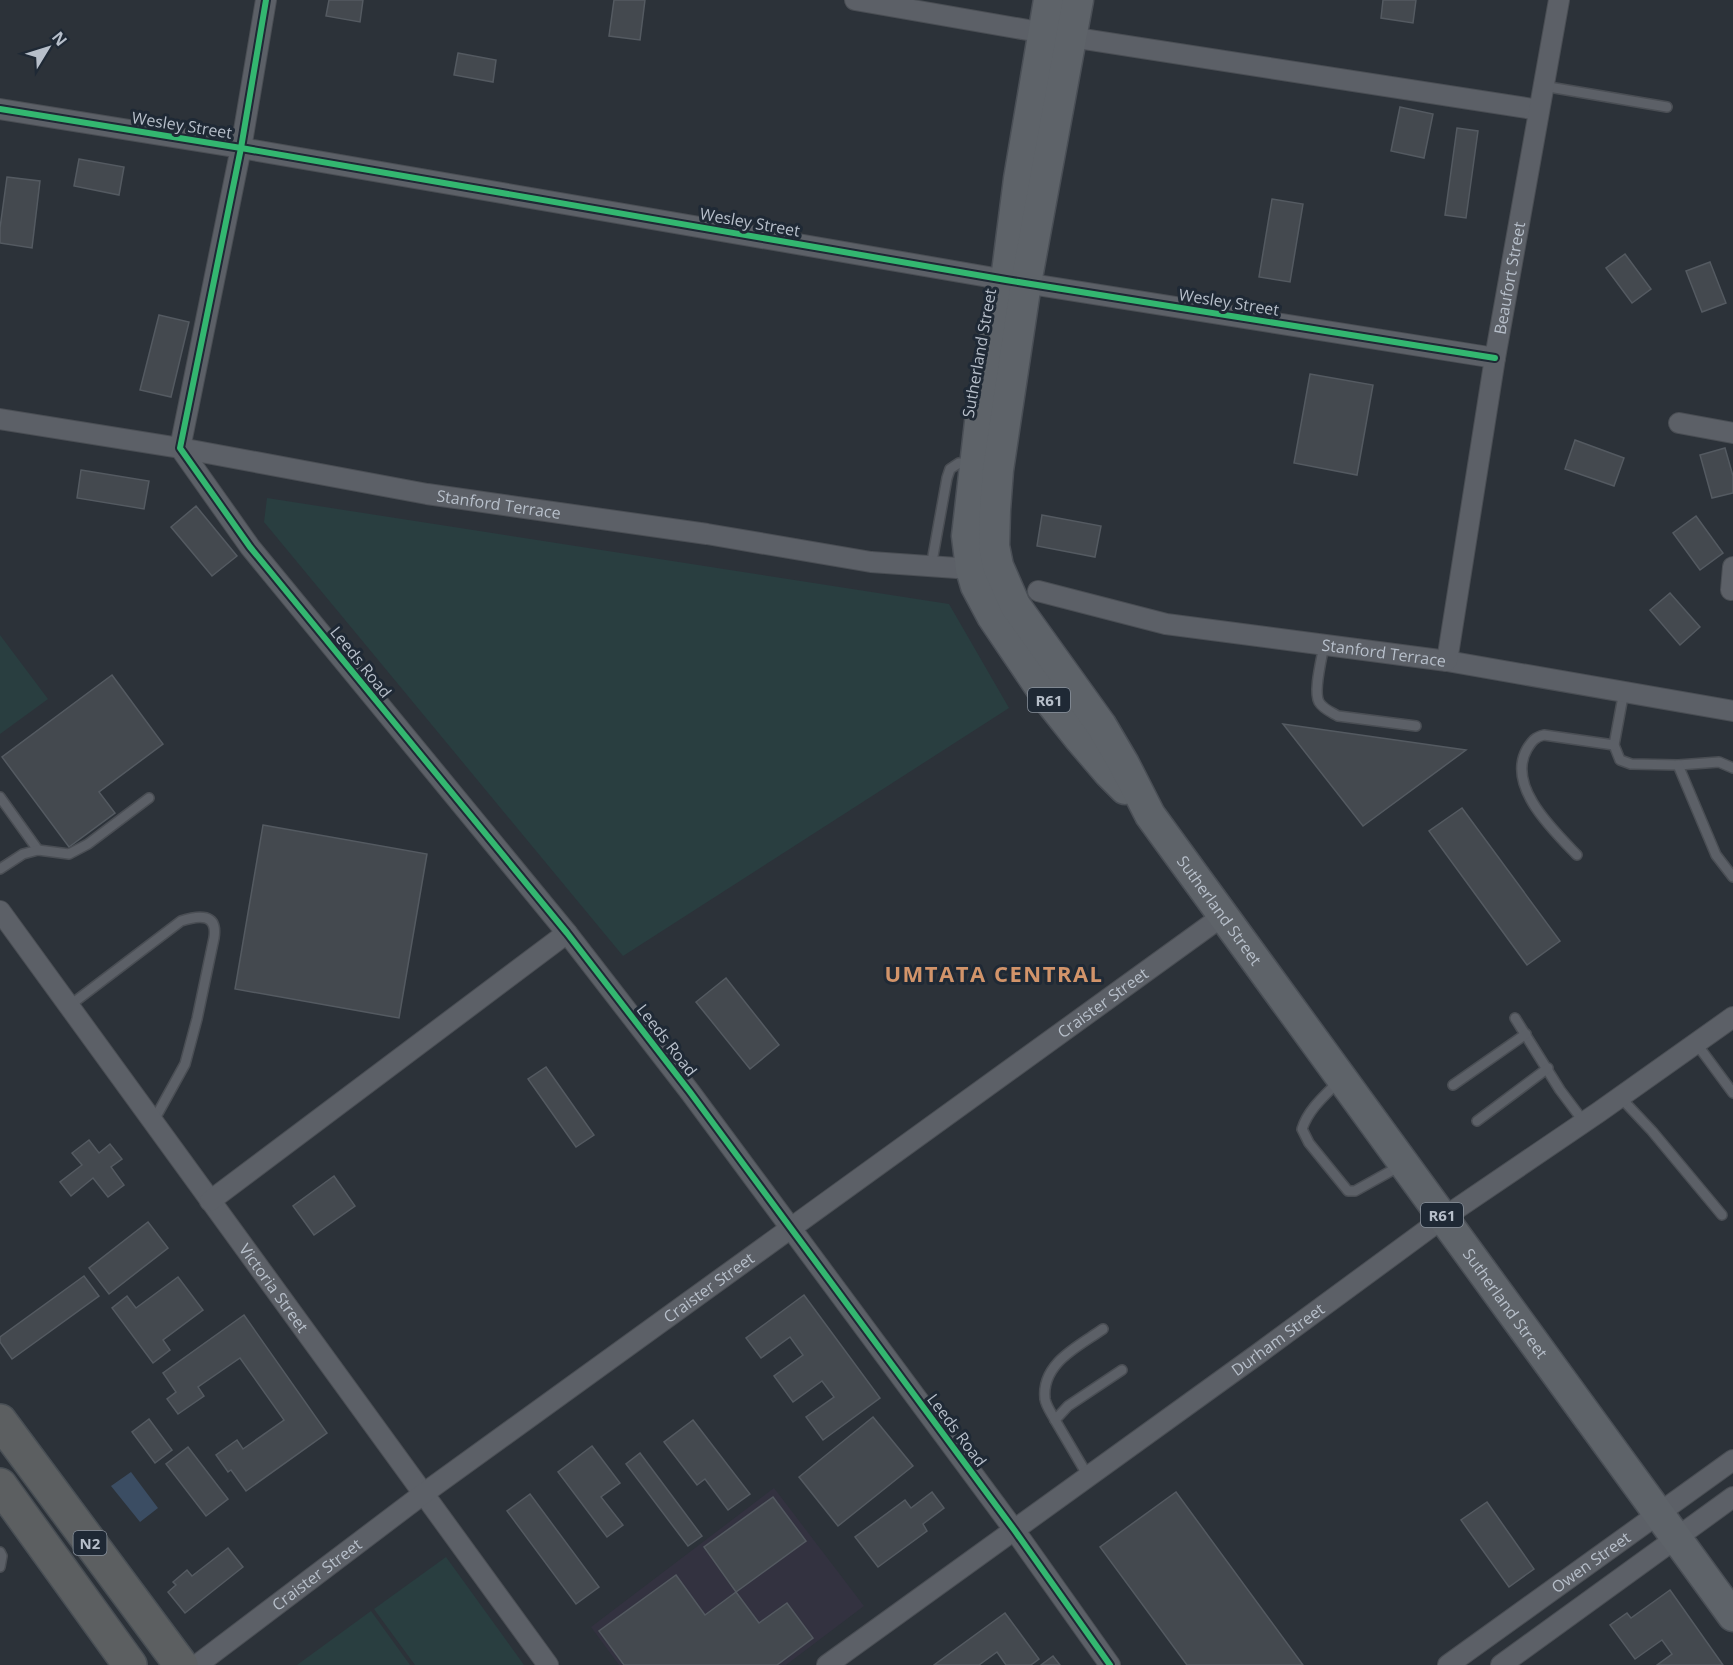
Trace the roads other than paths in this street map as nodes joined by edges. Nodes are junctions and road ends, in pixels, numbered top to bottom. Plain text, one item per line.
1 (266, 0) edge
2 (855, 0) edge
3 (1050, 0) edge
4 (1078, 0) edge
5 (1559, 0) edge
6 (1058, 35) junction
7 (1544, 86) junction
8 (1667, 107) dead end
9 (0, 109) edge
10 (1539, 110) junction
11 (241, 148) junction
12 (1016, 281) junction
13 (1496, 358) junction
14 (0, 419) edge
15 (1679, 423) dead end
16 (1733, 433) edge
17 (180, 448) junction
18 (976, 466) junction
19 (932, 567) junction
20 (1733, 567) edge
21 (984, 568) junction
22 (1731, 590) dead end
23 (1038, 591) dead end
24 (1324, 645) junction
25 (1447, 661) junction
26 (1623, 691) junction
27 (1733, 711) edge
28 (1416, 726) dead end
29 (1614, 745) junction
30 (1678, 765) junction
31 (1733, 768) edge
32 (0, 797) edge
33 (149, 798) dead end
34 (38, 850) junction
35 (1577, 855) dead end
36 (0, 869) edge
37 (1733, 877) edge
38 (0, 911) edge
39 (1224, 915) junction
40 (567, 933) junction
41 (69, 1006) junction
42 (1733, 1017) edge
43 (1515, 1018) dead end
44 (1526, 1034) junction
45 (1696, 1043) junction
46 (1548, 1068) junction
47 (1342, 1078) junction
48 (1453, 1085) dead end
49 (1733, 1093) edge
50 (1620, 1097) junction
51 (1477, 1121) dead end
52 (153, 1122) junction
53 (1584, 1122) junction
54 (1404, 1164) junction
55 (210, 1201) junction
56 (1722, 1215) dead end
57 (1443, 1218) junction
58 (791, 1229) junction
59 (1103, 1329) dead end
60 (1122, 1370) dead end
61 (1055, 1420) junction
62 (0, 1421) edge
63 (1733, 1460) edge
64 (1088, 1476) junction
65 (0, 1485) edge
66 (423, 1494) junction
67 (1733, 1497) edge
68 (1659, 1514) junction
69 (1015, 1531) junction
70 (1676, 1538) junction
71 (0, 1552) edge
72 (0, 1567) edge
73 (1733, 1616) edge
74 (1510, 1662) edge
75 (130, 1665) edge
76 (180, 1665) edge
77 (197, 1665) edge
78 (548, 1665) edge
79 (826, 1665) edge
80 (1110, 1665) edge
81 (1448, 1665) edge

1 - 11 street
2 - 6 street
3 - 6 main road, Sutherland Street / R61
4 - 6 main road, Sutherland Street / R61
5 - 7 street, Beaufort Street
6 - 10 street
6 - 12 main road, Sutherland Street / R61
7 - 8 lane
7 - 10 street, Beaufort Street
9 - 11 street, Wesley Street
10 - 13 street, Beaufort Street
11 - 12 street, Wesley Street
11 - 17 street
12 - 13 street, Wesley Street
12 - 18 main road, Sutherland Street / R61
12 - 21 main road, Sutherland Street / R61
13 - 25 street, Beaufort Street
14 - 17 street, Stanford Terrace
15 - 16 street
17 - 19 street, Stanford Terrace
17 - 40 street, Leeds Road
18 - 19 lane
18 - 21 main road, Sutherland Street / R61
19 - 21 street, Stanford Terrace
20 - 22 street
21 - 39 main road, Sutherland Street / R61
23 - 24 street, Stanford Terrace
24 - 25 street, Stanford Terrace
24 - 28 lane
25 - 26 street, Stanford Terrace
26 - 27 street, Stanford Terrace
26 - 29 lane
29 - 30 lane
29 - 35 lane
30 - 31 lane
30 - 37 lane
32 - 34 lane
33 - 34 lane
34 - 36 lane
38 - 41 street, Victoria Street
39 - 47 main road, Sutherland Street / R61
39 - 58 street, Craister Street
40 - 55 street
40 - 58 street, Leeds Road
41 - 52 street, Victoria Street
41 - 52 lane
42 - 45 street, Durham Street
43 - 44 lane
44 - 46 lane
44 - 48 lane
45 - 49 lane
45 - 50 street, Durham Street
46 - 51 lane
46 - 53 lane
47 - 54 main road, Sutherland Street / R61
47 - 54 lane
50 - 53 street, Durham Street
50 - 56 lane
52 - 55 street, Victoria Street
53 - 57 street, Durham Street
54 - 57 main road, Sutherland Street / R61
55 - 66 street, Victoria Street
57 - 64 street, Durham Street
57 - 68 main road, Sutherland Street / R61
58 - 66 street, Craister Street
58 - 69 street, Leeds Road
59 - 61 lane
60 - 61 lane
61 - 64 lane
62 - 76 highway, N2
63 - 68 street, Owen Street
64 - 69 street, Durham Street
65 - 75 highway, N2
66 - 77 street, Craister Street
66 - 78 street, Victoria Street
67 - 70 street, Owen Street
68 - 70 main road, Sutherland Street / R61
68 - 81 street, Owen Street
69 - 79 street, Durham Street
69 - 80 street, Leeds Road
70 - 73 main road, Sutherland Street / R61
70 - 74 street, Owen Street
71 - 72 lane

